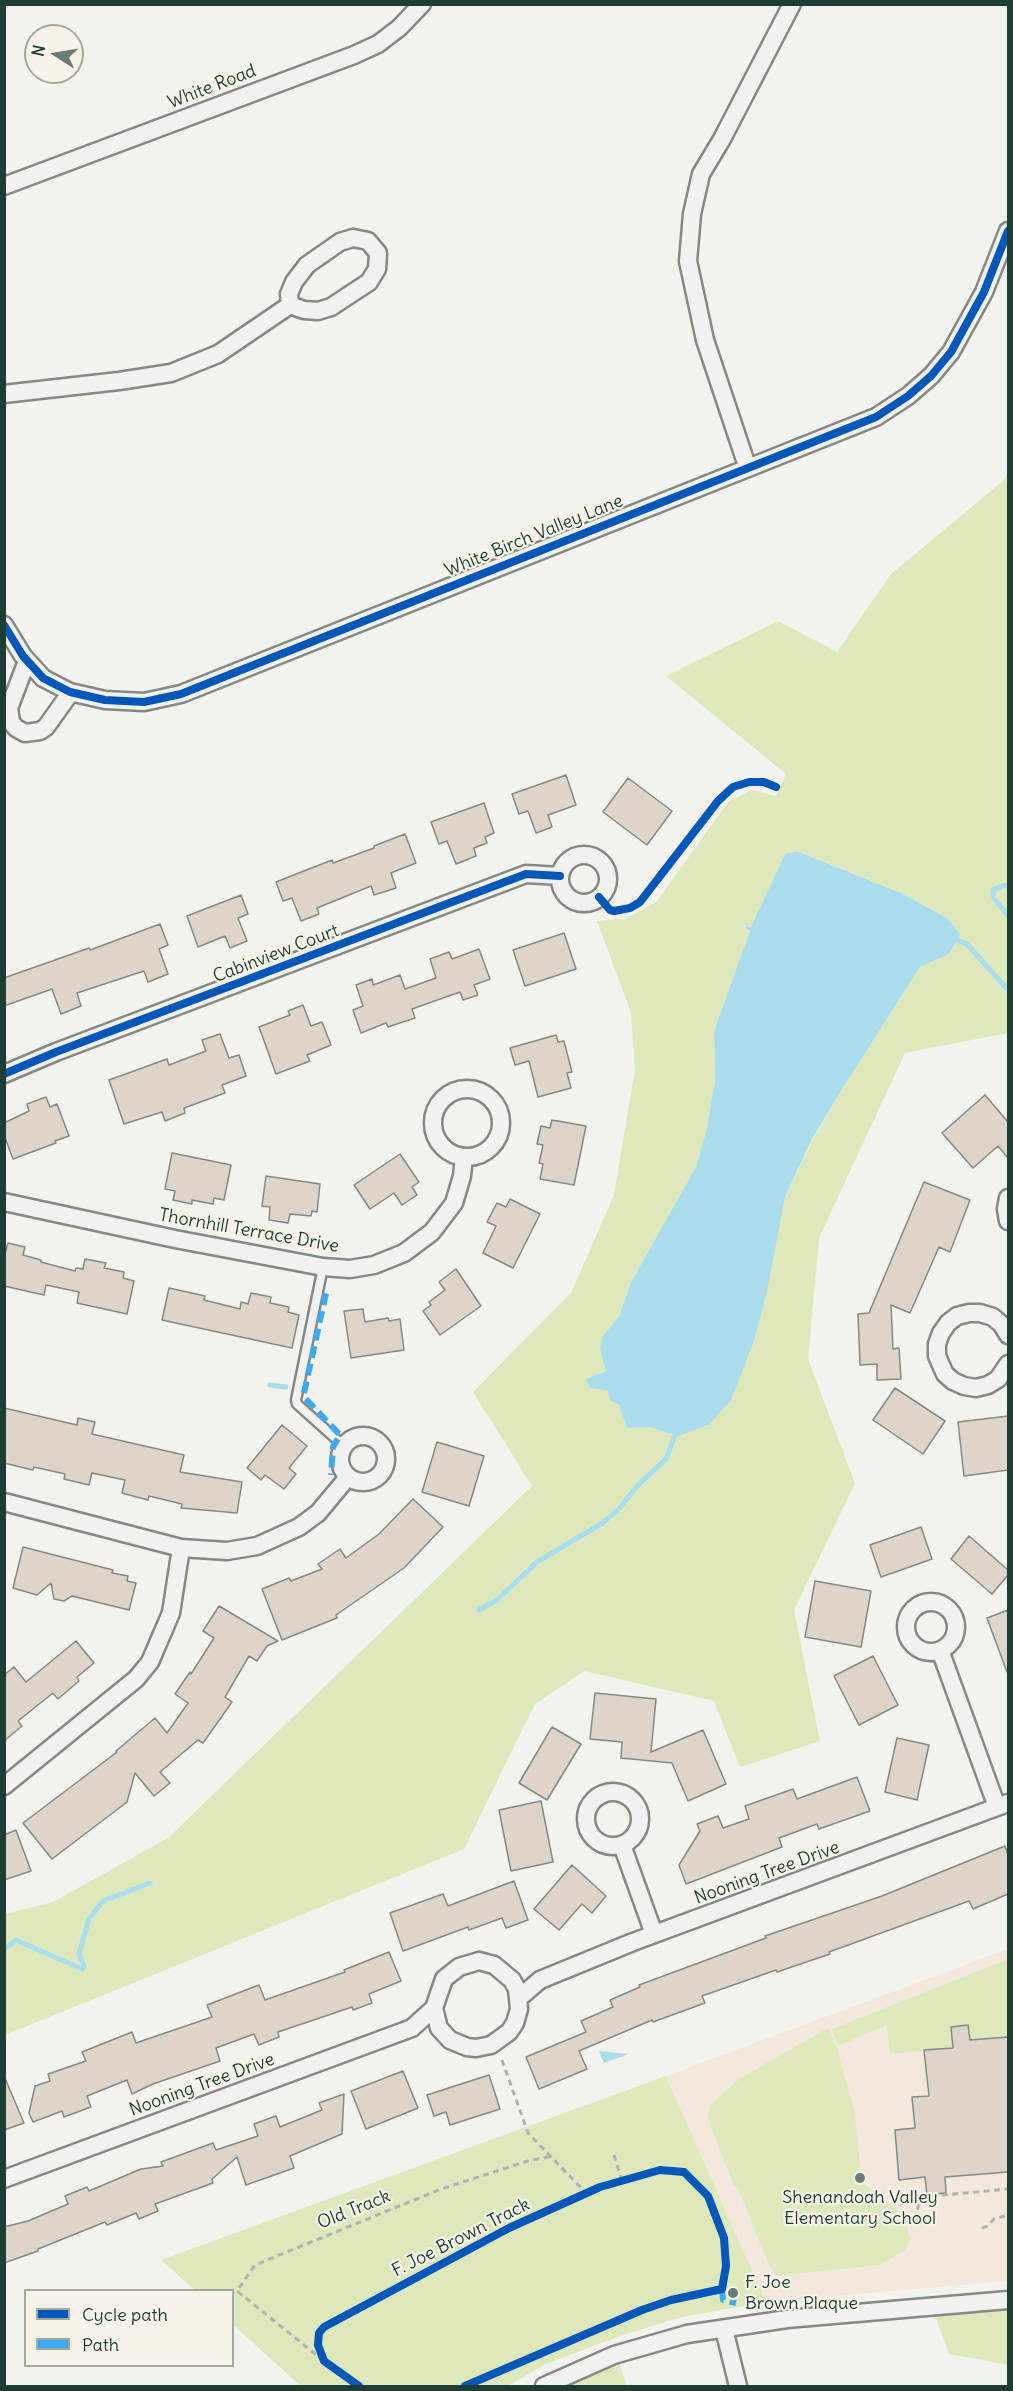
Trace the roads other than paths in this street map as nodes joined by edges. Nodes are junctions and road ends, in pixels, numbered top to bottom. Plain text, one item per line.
1 (422, 4) edge
2 (792, 4) edge
3 (4, 186) edge
4 (1008, 231) edge
5 (290, 305) junction
6 (4, 394) edge
7 (747, 466) junction
8 (4, 625) edge
9 (27, 661) junction
10 (71, 692) junction
11 (560, 876) dead end
12 (4, 1074) edge
13 (464, 1157) junction
14 (1008, 1198) edge
15 (4, 1202) edge
16 (1008, 1221) edge
17 (323, 1267) junction
18 (1006, 1327) edge
19 (1008, 1364) edge
20 (344, 1446) junction
21 (348, 1477) junction
22 (4, 1502) edge
23 (181, 1548) junction
24 (940, 1650) dead end
25 (4, 1786) edge
26 (1003, 1805) edge
27 (622, 1845) dead end
28 (654, 1934) junction
29 (512, 1980) junction
30 (540, 1980) junction
31 (518, 1999) junction
32 (434, 2008) junction
33 (412, 2028) junction
34 (442, 2031) junction
35 (4, 2179) edge
36 (1008, 2300) edge
37 (724, 2329) junction
38 (544, 2386) edge
39 (738, 2386) edge

1 - 3 street, White Road
2 - 7 street
4 - 7 street, White Birch Valley Lane
5 - 5 street
5 - 6 street
7 - 10 street, White Birch Valley Lane
8 - 9 street, White Birch Valley Lane
9 - 10 street, White Birch Valley Lane
9 - 10 street
11 - 12 street, Cabinview Court
13 - 13 street
13 - 17 street, Thornhill Terrace Drive
14 - 16 street
15 - 17 street, Thornhill Terrace Drive
17 - 20 lane
18 - 19 street
20 - 21 street
20 - 21 street
21 - 23 street
22 - 23 street
23 - 25 street
24 - 26 street
26 - 28 street, Nooning Tree Drive
27 - 28 street
28 - 30 street, Nooning Tree Drive
29 - 30 street
29 - 31 street
29 - 32 street
30 - 31 street
31 - 34 street
32 - 33 street
32 - 34 street
33 - 34 street
33 - 35 street, Nooning Tree Drive
36 - 37 street
37 - 38 street
37 - 39 street

